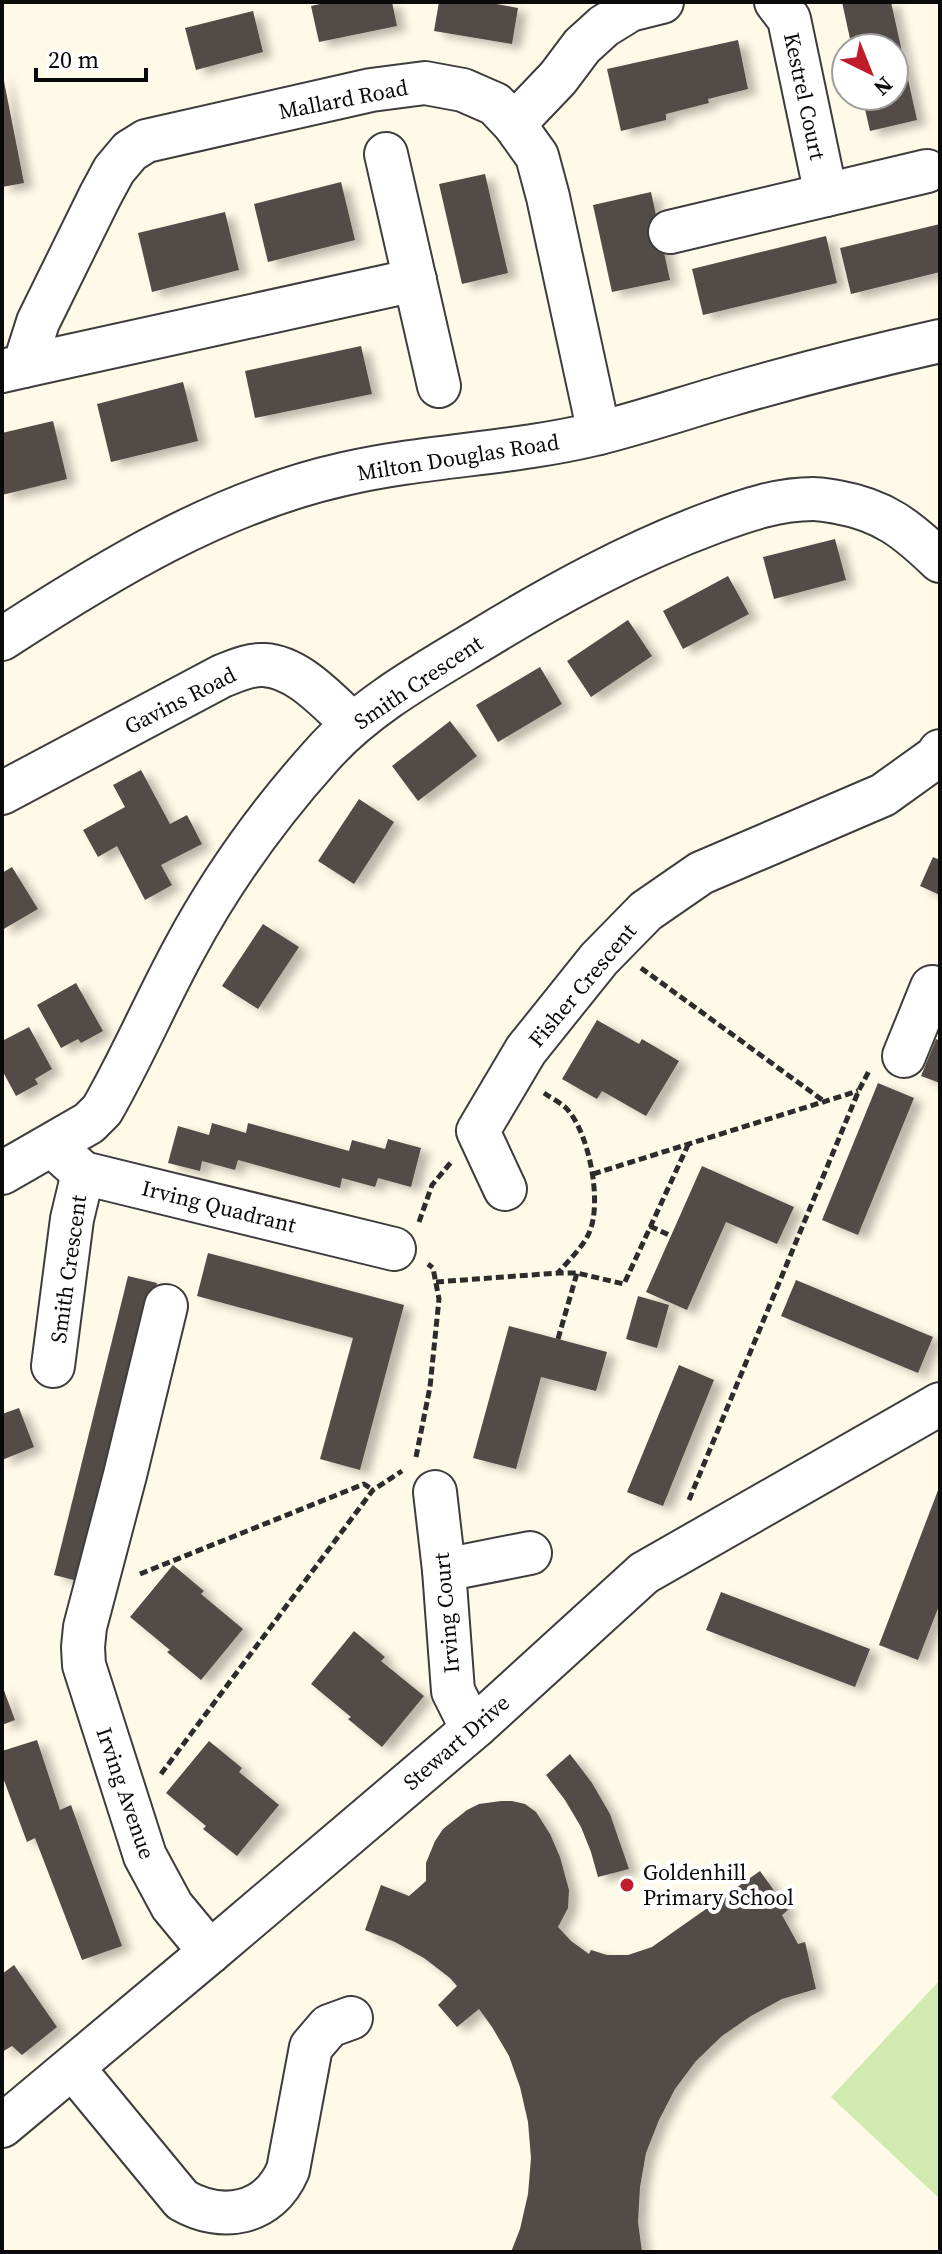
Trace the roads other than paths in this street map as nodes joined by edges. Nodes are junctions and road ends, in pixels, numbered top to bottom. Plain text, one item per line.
1 (662, 2) edge
2 (776, 2) edge
3 (514, 124) junction
4 (386, 154) dead end
5 (927, 171) dead end
6 (826, 195) junction
7 (670, 232) dead end
8 (415, 280) junction
9 (940, 341) edge
10 (13, 368) edge
11 (439, 386) dead end
12 (599, 433) junction
13 (940, 561) edge
14 (2, 639) edge
15 (352, 723) junction
16 (940, 751) edge
17 (2, 793) edge
18 (940, 990) edge
19 (904, 1056) road end
20 (42, 1163) edge
21 (505, 1189) dead end
22 (401, 1251) road end
23 (166, 1306) dead end
24 (53, 1366) dead end
25 (940, 1404) edge
26 (426, 1477) road end
27 (530, 1553) dead end
28 (444, 1570) junction
29 (476, 1726) junction
30 (210, 1952) junction
31 (351, 2018) dead end
32 (73, 2068) junction
33 (2, 2126) edge

1 - 3 street
2 - 6 street, Kestrel Court
3 - 10 street, Mallard Road
3 - 12 street, Mallard Road
4 - 8 street
5 - 6 street
6 - 7 street
8 - 10 street, Mallard Road
8 - 11 street
9 - 12 street, Milton Douglas Road
12 - 14 street, Milton Douglas Road
13 - 15 street, Smith Crescent
15 - 17 street, Gavins Road
15 - 20 street, Smith Crescent
16 - 21 street, Fisher Crescent
18 - 19 street
20 - 22 street, Irving Quadrant
20 - 24 street, Smith Crescent
23 - 30 street, Irving Avenue
25 - 29 street, Stewart Drive
26 - 28 street, Irving Court
27 - 28 street
28 - 29 street, Irving Court
29 - 30 street, Stewart Drive
30 - 32 street, Stewart Drive
31 - 32 street
32 - 33 street, Stewart Drive

